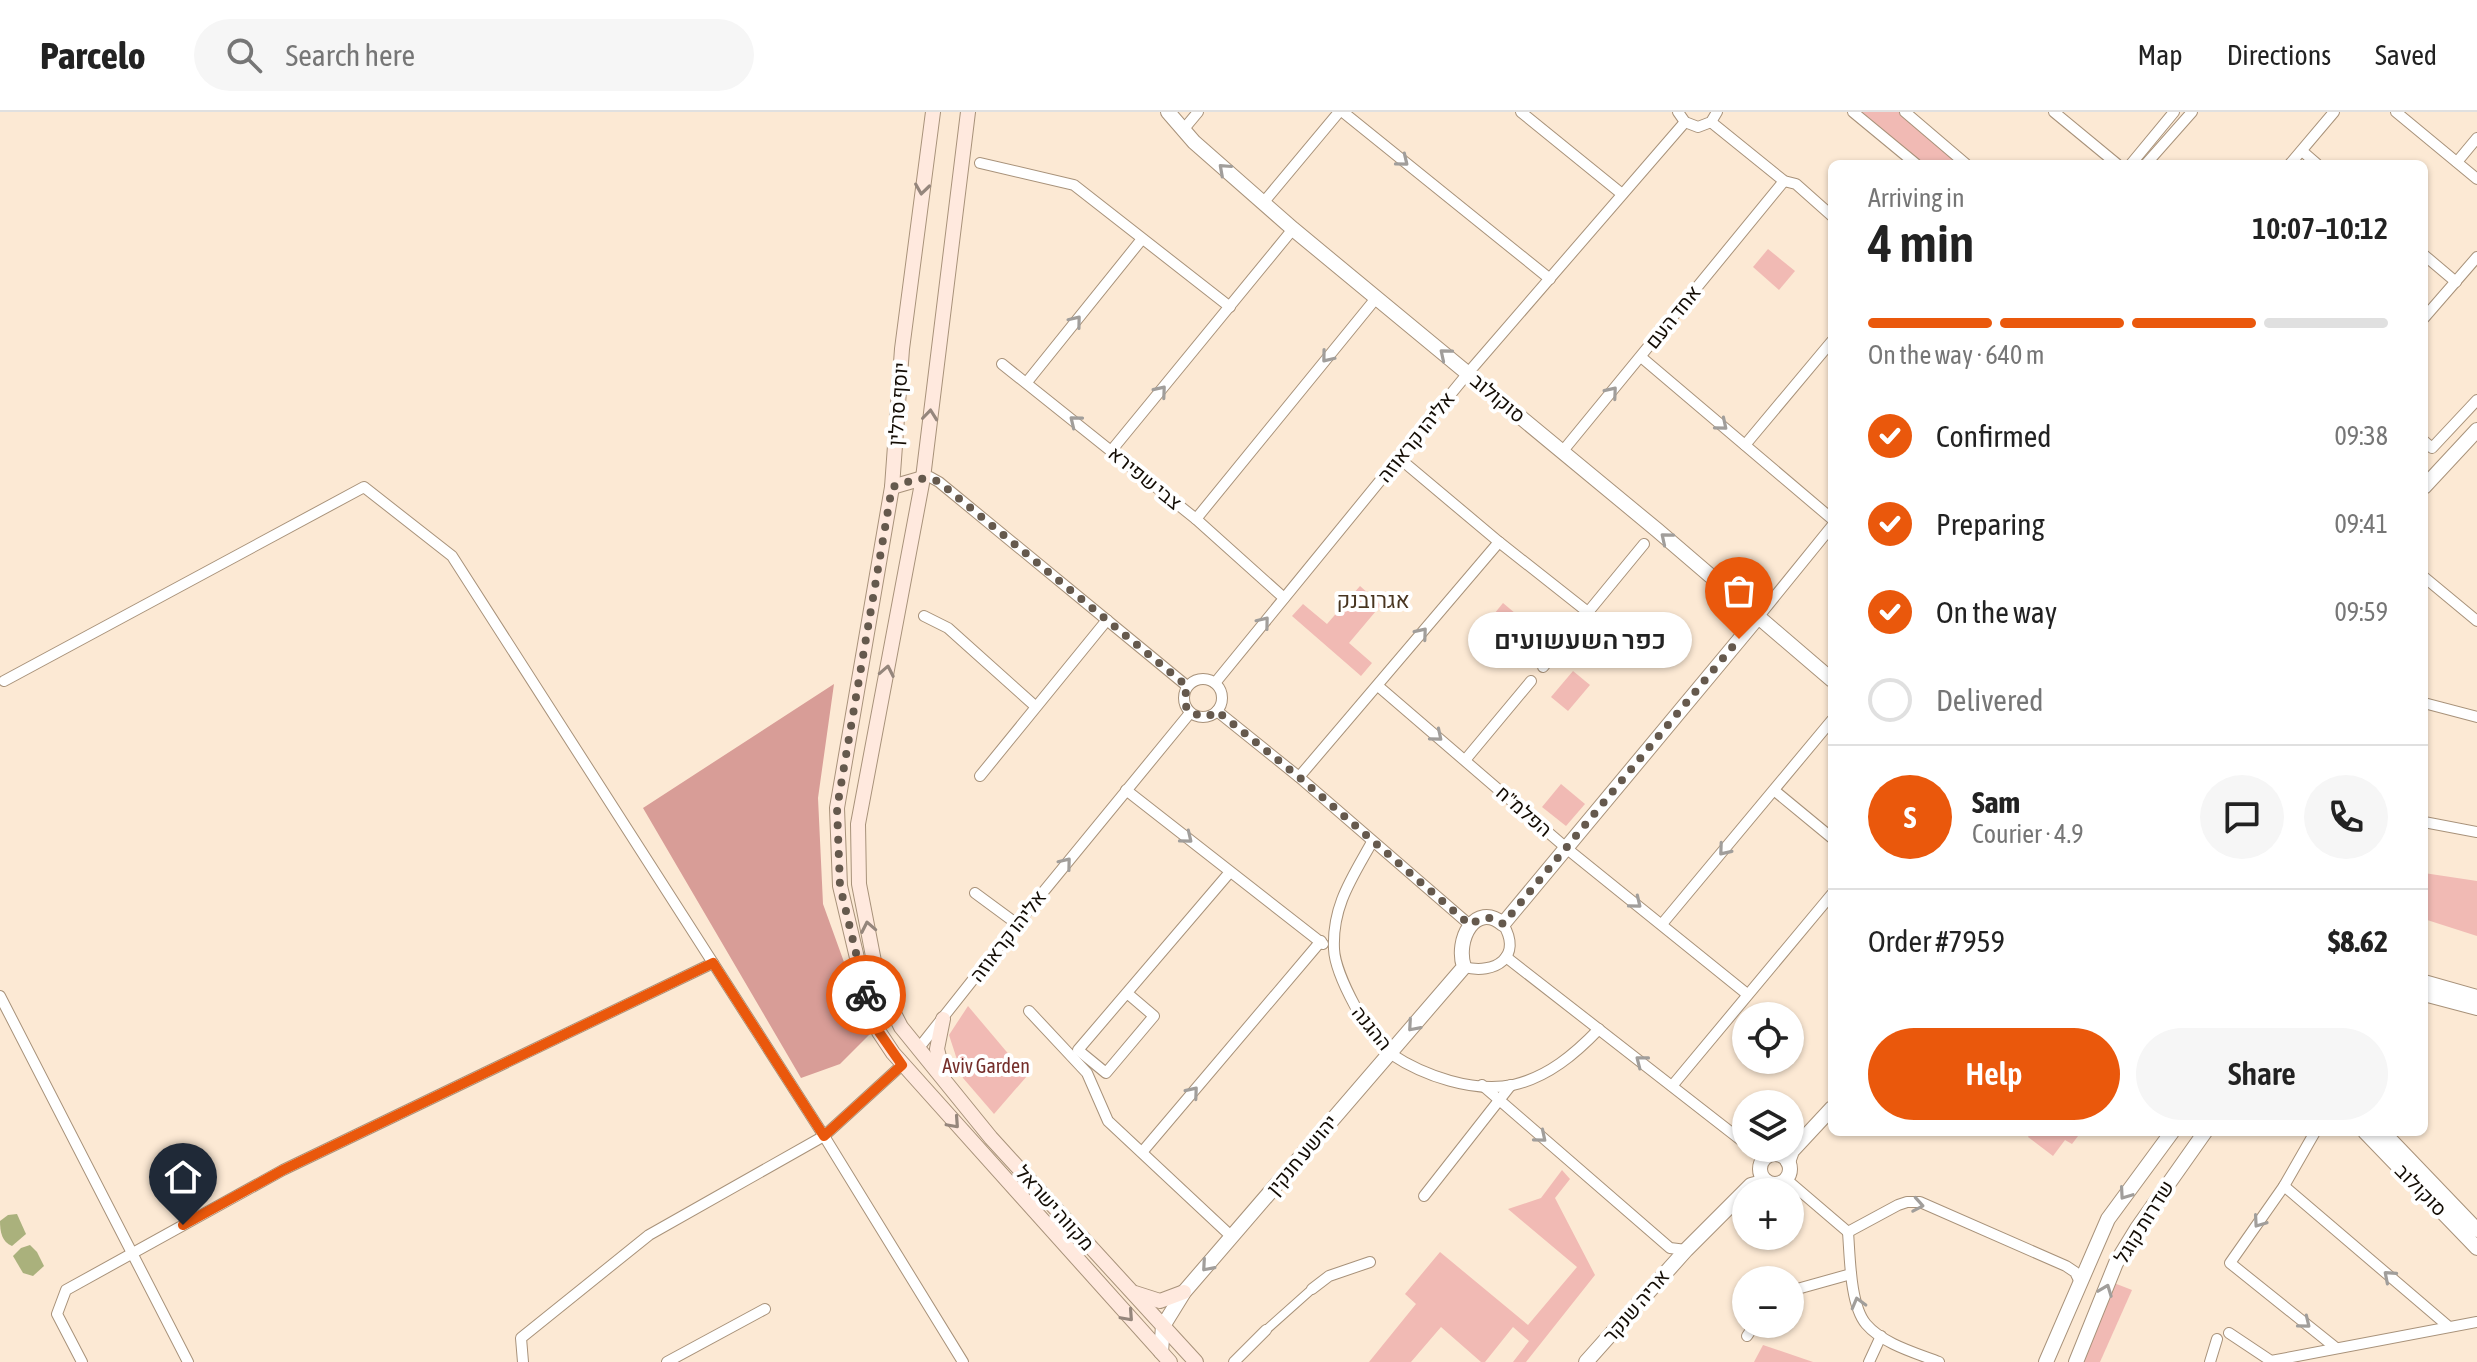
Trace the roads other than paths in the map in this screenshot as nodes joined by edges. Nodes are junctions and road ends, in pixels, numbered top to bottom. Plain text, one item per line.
1 (933, 112) edge
2 (968, 112) edge
3 (1168, 112) edge
4 (1198, 112) edge
5 (1341, 112) edge
6 (1521, 112) edge
7 (1678, 112) edge
8 (1853, 112) edge
9 (1905, 112) edge
10 (2054, 112) edge
11 (2174, 112) edge
12 (2192, 112) edge
13 (2334, 112) edge
14 (2396, 112) edge
15 (1714, 117) edge
16 (1685, 122) junction
17 (1183, 130) junction
18 (2477, 138) edge
19 (2302, 151) junction
20 (1911, 160) edge
21 (1961, 160) edge
22 (2112, 160) edge
23 (2134, 160) edge
24 (2150, 160) edge
25 (2294, 160) edge
26 (2312, 160) edge
27 (2457, 162) junction
28 (980, 163) dead end
29 (2477, 179) edge
30 (1784, 181) junction
31 (1622, 194) junction
32 (1263, 203) junction
33 (1828, 212) edge
34 (1293, 229) junction
35 (1142, 239) junction
36 (2477, 257) edge
37 (2428, 258) edge
38 (1550, 279) junction
39 (2456, 282) junction
40 (1377, 297) junction
41 (1230, 307) junction
42 (2428, 314) edge
43 (1828, 346) edge
44 (1641, 357) junction
45 (1002, 364) dead end
46 (1468, 373) junction
47 (1027, 382) junction
48 (2477, 400) edge
49 (2477, 430) edge
50 (1745, 445) junction
51 (2428, 445) edge
52 (926, 449) junction
53 (1111, 451) junction
54 (1562, 452) junction
55 (1399, 458) junction
56 (923, 478) junction
57 (939, 482) junction
58 (2428, 483) edge
59 (892, 487) junction
60 (1828, 516) edge
61 (1196, 519) junction
62 (1828, 531) edge
63 (1499, 542) junction
64 (1644, 544) dead end
65 (2428, 580) edge
66 (1284, 598) junction
67 (1589, 613) junction
68 (924, 616) dead end
69 (1759, 616) junction
70 (1107, 620) junction
71 (2477, 621) edge
72 (1543, 667) dead end
73 (1828, 676) edge
74 (4, 681) dead end
75 (1531, 681) dead end
76 (1215, 683) junction
77 (1187, 686) junction
78 (1378, 686) junction
79 (2428, 704) edge
80 (1035, 706) junction
81 (1217, 711) junction
82 (1190, 713) junction
83 (2477, 717) edge
84 (1828, 725) edge
85 (1466, 759) junction
86 (980, 776) dead end
87 (1299, 777) junction
88 (1126, 790) junction
89 (1775, 791) junction
90 (2428, 823) edge
91 (2477, 832) edge
92 (1828, 835) edge
93 (1372, 842) junction
94 (1566, 847) junction
95 (1230, 872) junction
96 (975, 893) dead end
97 (1828, 899) edge
98 (1017, 924) junction
99 (1503, 924) junction
100 (1662, 924) junction
101 (1470, 925) junction
102 (1321, 941) junction
103 (1334, 952) junction
104 (1506, 957) junction
105 (713, 963) junction
106 (1464, 967) junction
107 (2428, 983) edge
108 (1127, 993) junction
109 (1747, 994) junction
110 (2428, 995) edge
111 (0, 996) edge
112 (2477, 997) edge
113 (2477, 1008) edge
114 (1029, 1011) dead end
115 (943, 1019) junction
116 (1599, 1029) junction
117 (918, 1049) junction
118 (1389, 1053) junction
119 (902, 1065) junction
120 (947, 1085) junction
121 (1482, 1085) junction
122 (1511, 1085) junction
123 (1672, 1086) junction
124 (1500, 1102) junction
125 (1828, 1112) edge
126 (1732, 1133) edge
127 (824, 1136) junction
128 (2169, 1136) edge
129 (2202, 1136) edge
130 (2313, 1136) edge
131 (2369, 1136) edge
132 (2387, 1136) edge
133 (1804, 1138) edge
134 (1143, 1151) junction
135 (1788, 1162) edge
136 (1786, 1178) edge
137 (2284, 1186) junction
138 (1804, 1194) edge
139 (1424, 1196) dead end
140 (1732, 1204) edge
141 (2477, 1230) edge
142 (1848, 1232) junction
143 (1232, 1237) junction
144 (2477, 1248) edge
145 (1686, 1250) junction
146 (133, 1253) junction
147 (1370, 1262) dead end
148 (1851, 1274) junction
149 (2080, 1282) junction
150 (1804, 1287) edge
151 (1312, 1289) joint
152 (1132, 1292) junction
153 (1184, 1292) junction
154 (765, 1309) dead end
155 (2477, 1322) edge
156 (1163, 1326) junction
157 (2448, 1326) junction
158 (1266, 1330) joint
159 (2229, 1333) dead end
160 (1881, 1336) junction
161 (2217, 1339) dead end
162 (2336, 1348) junction
163 (1165, 1357) edge
164 (82, 1362) edge
165 (188, 1362) edge
166 (523, 1362) edge
167 (667, 1362) edge
168 (963, 1362) edge
169 (1196, 1362) edge
170 (1234, 1362) edge
171 (1586, 1362) edge
172 (1869, 1362) edge
173 (1939, 1362) edge
174 (2046, 1362) edge
175 (2076, 1362) edge
176 (2210, 1362) edge

1 -> 59 main road, יוסף סרלין
52 -> 2 main road, יוסף סרלין
3 - 17 street, סוקולוב
4 - 17 street
5 - 32 street
5 -> 38 street
6 - 31 street
7 - 16 street
8 - 20 street
9 - 21 street
10 - 22 street
11 - 23 street
12 - 24 street
13 - 19 street
14 - 27 street
15 - 16 street
15 - 30 street
16 - 31 street, אליהו קראוזה
32 -> 17 street, סוקולוב
18 - 27 street
19 - 25 street
19 - 26 street
27 - 29 street
28 - 35 street
30 - 33 street
30 - 44 street, אחד העם
31 - 38 street, אליהו קראוזה
32 - 34 street, סוקולוב
34 - 40 street, סוקולוב
34 - 41 street
35 - 41 street
47 -> 35 street
36 - 39 street
37 - 39 street
38 - 46 street, אליהו קראוזה
39 - 42 street
46 -> 40 street, סוקולוב
40 -> 61 street
53 -> 41 street
43 - 50 street
44 -> 50 street
54 -> 44 street, אחד העם
45 - 47 street, צבי שפירא
46 - 54 street, סוקולוב
46 - 55 street, אליהו קראוזה
53 -> 47 street, צבי שפירא
48 - 51 street
49 - 58 street
50 - 60 street
52 - 56 main road, יוסף סרלין
52 - 57 street
53 - 61 street, צבי שפירא
69 -> 54 street, סוקולוב
55 - 63 street
55 - 66 street, אליהו קראוזה
56 - 57 street
56 - 59 main road
117 -> 56 main road, יוסף סרלין
57 - 70 street
59 - 119 main road, יוסף סרלין
61 - 66 street, צבי שפירא
62 - 69 street
63 - 67 street
78 -> 63 street
64 - 67 street
65 - 71 street
76 -> 66 street, אליהו קראוזה
67 - 72 street
68 - 80 street
69 - 73 street, סוקולוב
69 - 94 street
70 - 77 street
70 - 80 street
74 - 105 street
75 - 85 street
76 - 77 street
76 - 81 street
77 - 82 street
78 -> 85 street, הפלמ"ח
78 - 87 street
79 - 83 street
80 - 86 street
81 - 82 street
81 - 87 street
82 - 88 street, אליהו קראוזה
84 - 89 street
85 - 94 street, הפלמ"ח
87 - 93 street
88 -> 95 street
98 -> 88 street, אליהו קראוזה
89 - 92 street
89 -> 100 street
90 - 91 street
93 - 101 street
93 - 103 street, ההגנה
94 - 99 street
94 -> 100 street, הפלמ"ח
95 - 102 street
95 - 108 street
96 - 98 street
97 - 109 street
98 - 115 street, אליהו קראוזה
99 - 101 street
99 - 104 street
100 - 109 street, הפלמ"ח
101 - 106 street
102 - 103 street
134 -> 102 street
103 - 118 street, ההגנה
104 - 106 street
104 - 116 street
105 - 127 street
105 - 146 street
106 -> 118 street, יהושע חנקין
107 - 112 street
108 - 108 street
109 - 123 street
110 - 113 street
111 - 146 street
114 - 134 street
115 - 117 street, אליהו קראוזה
115 - 120 main road
116 - 122 street, ההגנה
123 -> 116 street
117 - 119 main road
117 - 120 main road, מקווה ישראל
118 - 121 street, ההגנה
118 - 143 street, יהושע חנקין
119 - 127 street
119 -> 163 main road, מקווה ישראל
120 - 152 main road, מקווה ישראל
121 - 122 street, ההגנה
121 - 124 street
122 - 124 street
123 - 126 street
124 - 139 street
124 -> 145 street
125 - 133 street
127 - 166 street
127 - 168 street
128 -> 149 street, שדרות קוגל
175 -> 129 street, שדרות קוגל
130 - 137 street
131 - 144 street, סוקולוב
132 - 141 street, סוקולוב
134 - 143 street
135 - 136 street
157 -> 137 street
137 -> 162 street
138 - 142 street
140 - 145 street, אריה שנקר
142 - 148 street
142 -> 149 street
143 -> 153 street, יהושע חנקין
145 - 171 street, אריה שנקר
146 - 164 street
146 - 165 street
147 - 151 street
148 - 150 street
160 -> 148 street
149 - 174 street, שדרות קוגל
151 - 158 street
152 - 153 main road
152 - 156 main road, מקווה ישראל
153 - 156 street, יהושע חנקין
154 - 167 street
155 - 157 street
156 - 163 street, יהושע חנקין
156 - 169 main road, מקווה ישראל
157 - 162 street
158 - 170 street
159 - 162 street
160 - 172 street
160 - 173 street
161 - 176 street

